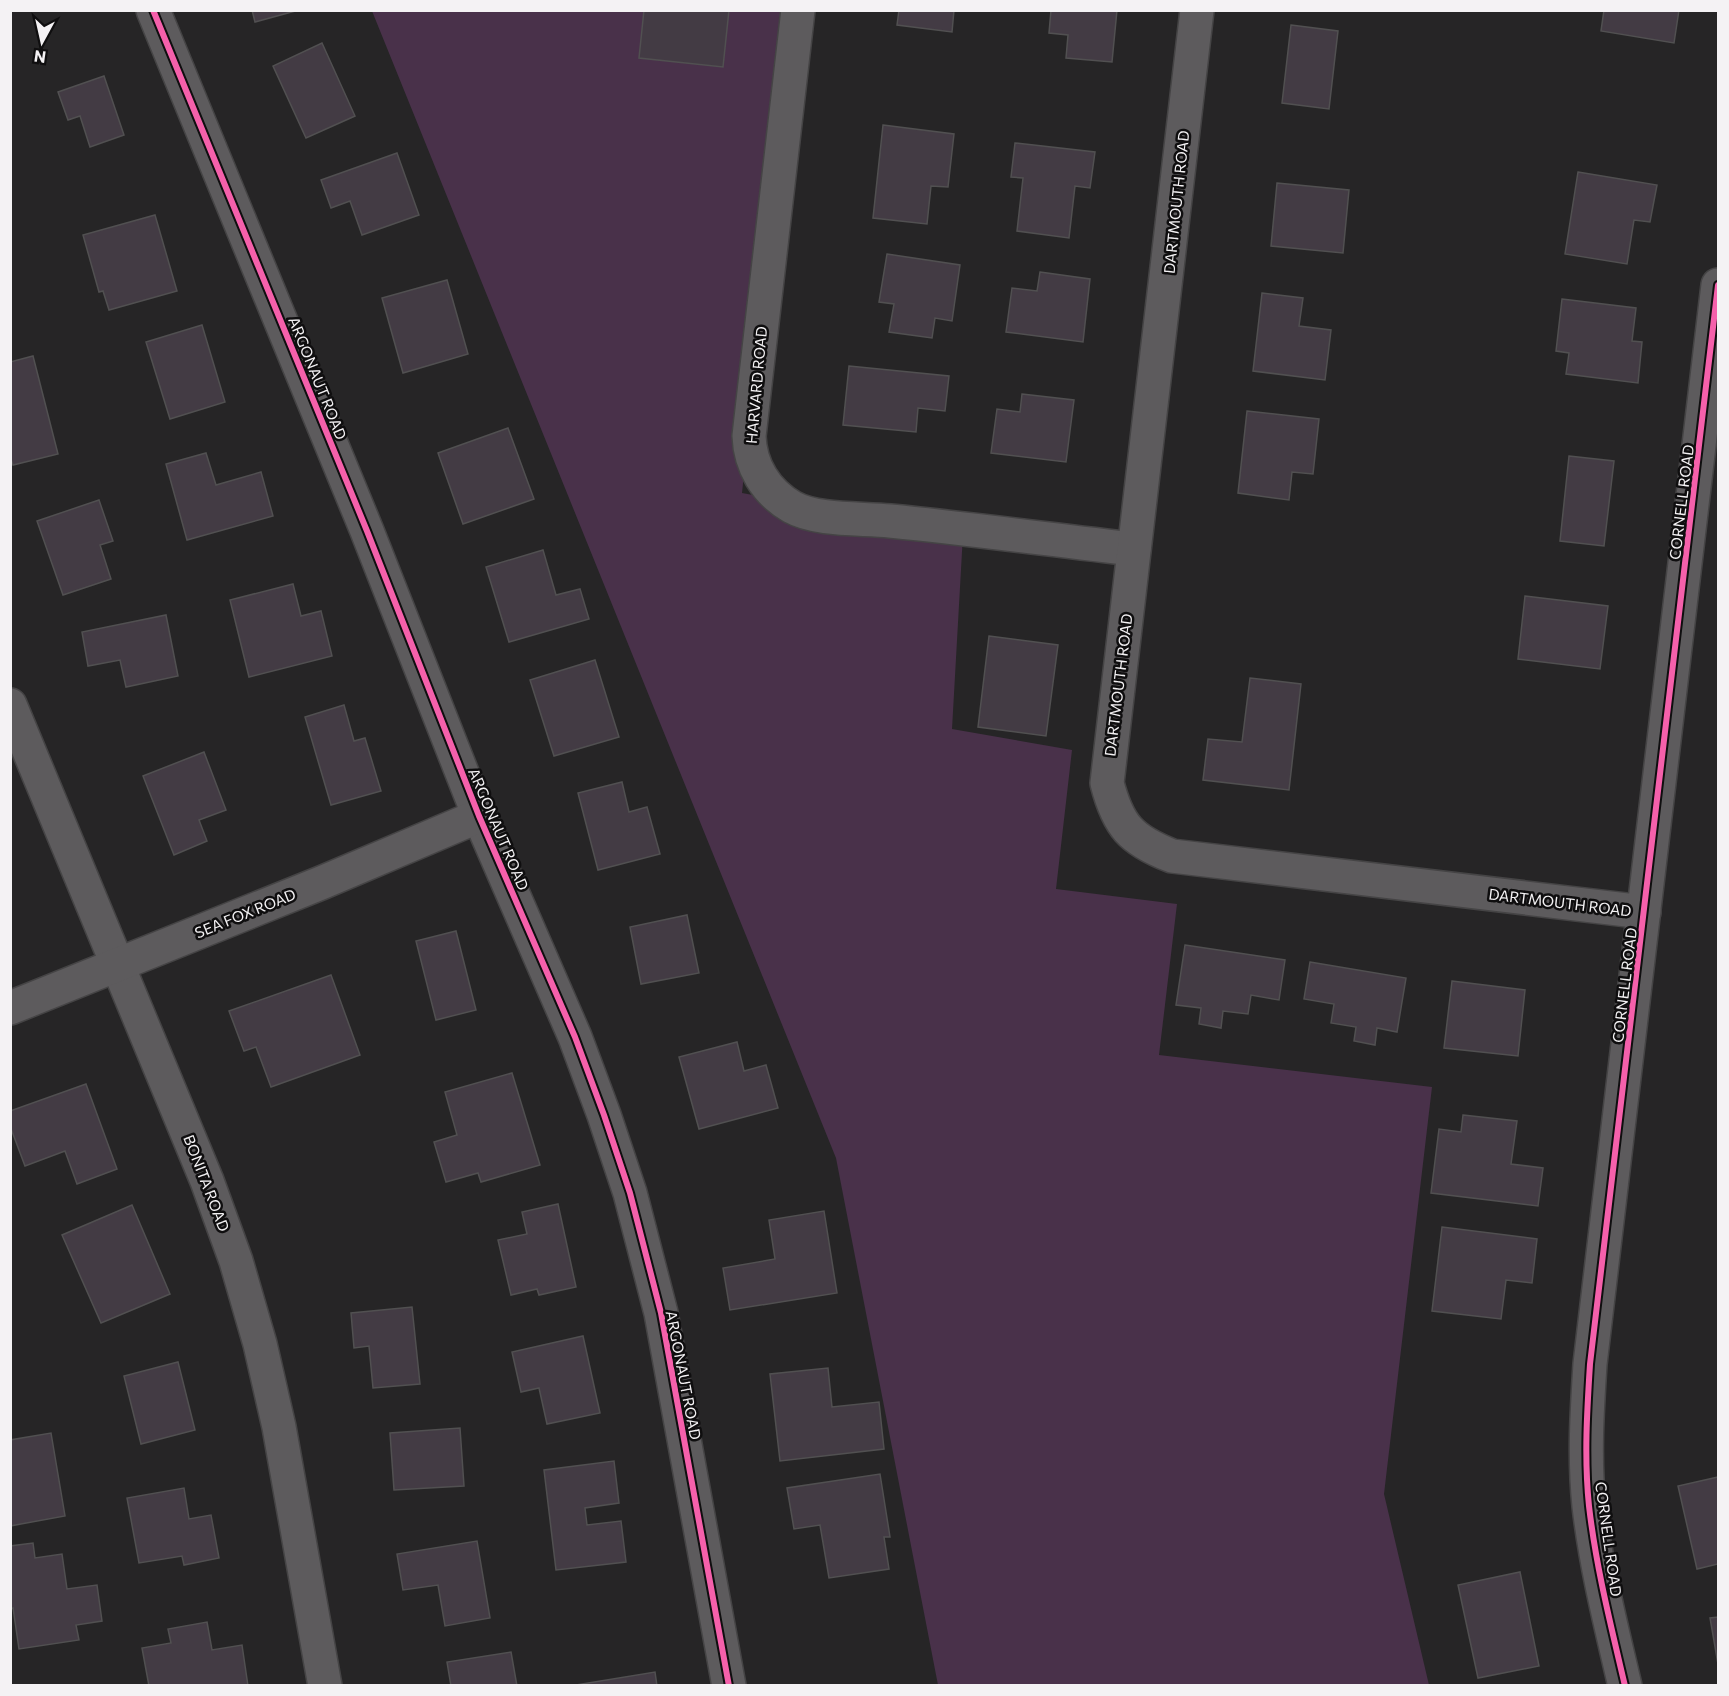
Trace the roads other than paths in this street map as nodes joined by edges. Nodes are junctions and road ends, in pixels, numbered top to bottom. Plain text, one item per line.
1 (153, 10) edge
2 (798, 10) edge
3 (1197, 10) edge
4 (1719, 285) edge
5 (1134, 549) junction
6 (10, 705) edge
7 (479, 816) junction
8 (1644, 912) junction
9 (116, 964) junction
10 (10, 1008) edge
11 (325, 1686) edge
12 (729, 1686) edge
13 (1625, 1686) edge

1 - 7 street, ARGONAUT ROAD
2 - 5 street, HARVARD ROAD
3 - 5 street, DARTMOUTH ROAD
4 - 8 street, CORNELL ROAD
5 - 8 street, DARTMOUTH ROAD
6 - 9 street, BONITA ROAD
7 - 9 street, SEA FOX ROAD
7 - 12 street, ARGONAUT ROAD
8 - 13 street, CORNELL ROAD
9 - 10 street, SEA FOX ROAD
9 - 11 street, BONITA ROAD

